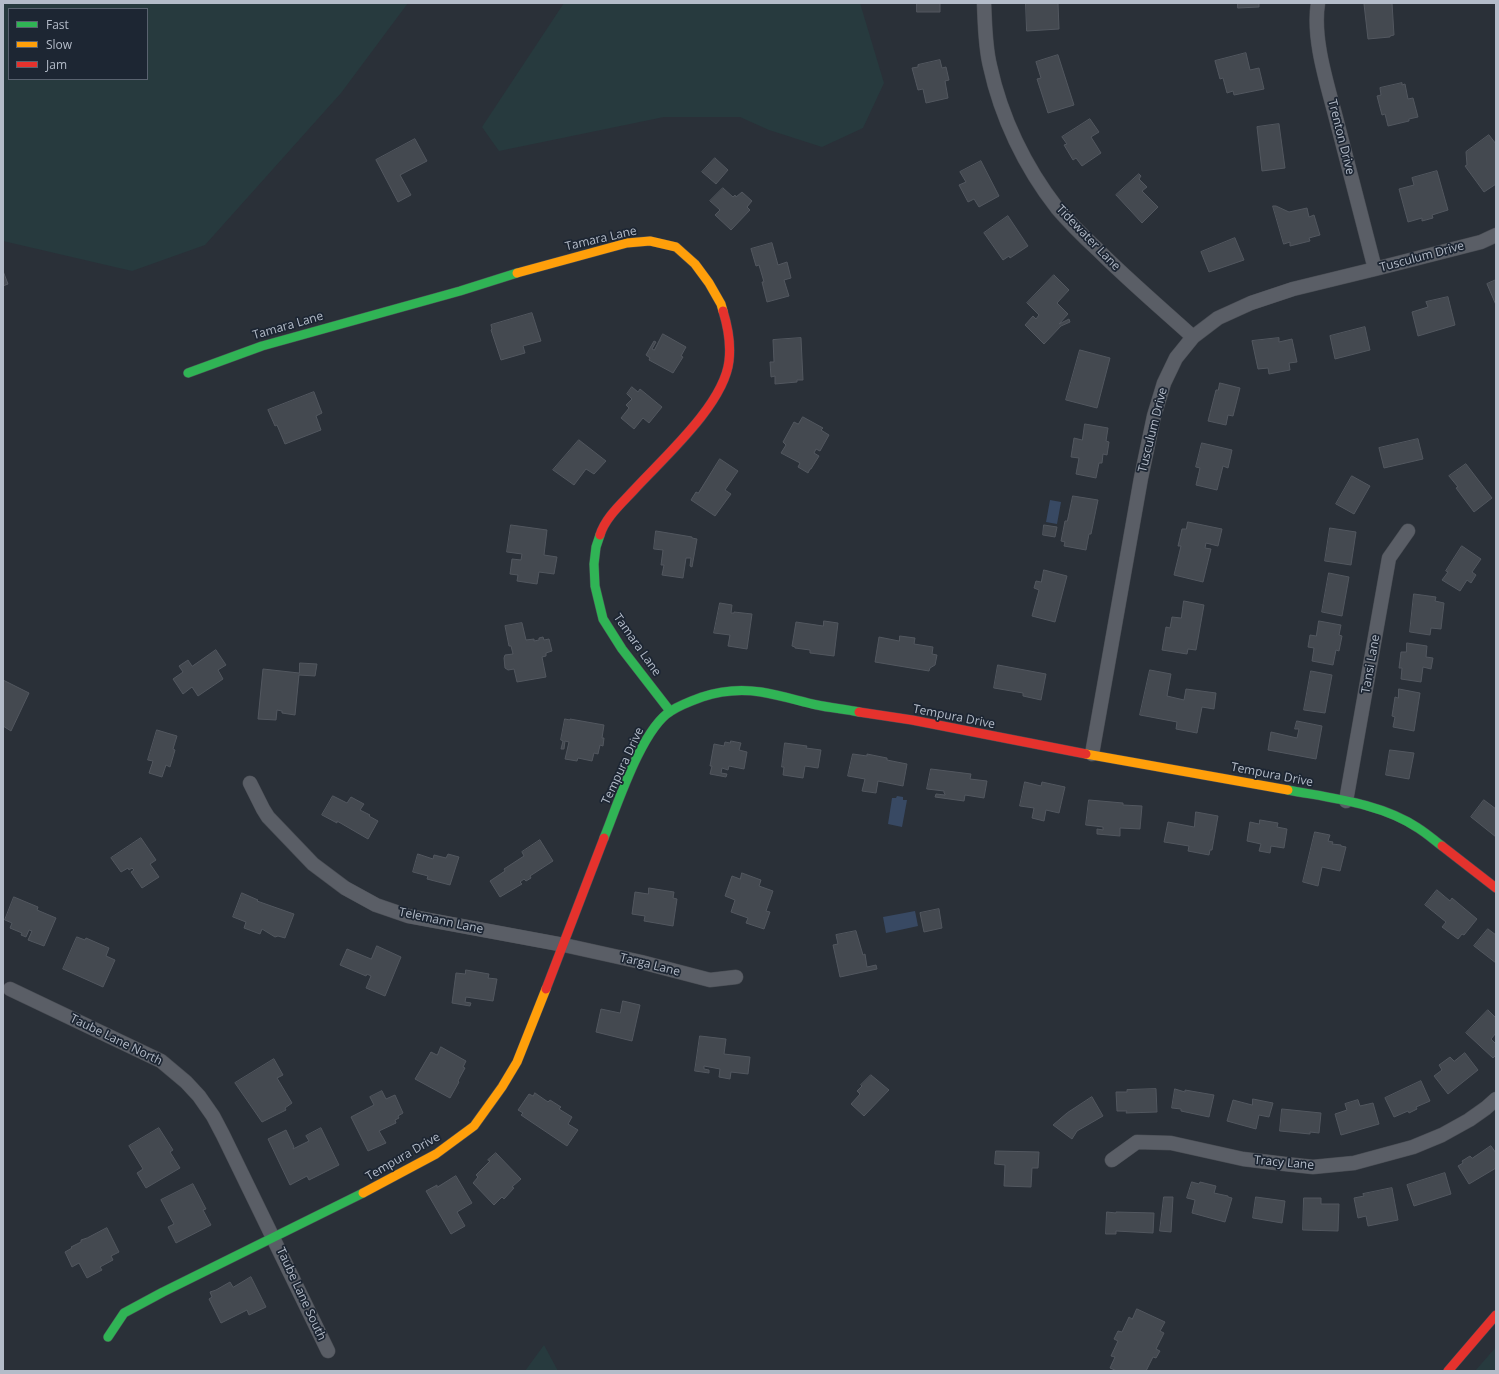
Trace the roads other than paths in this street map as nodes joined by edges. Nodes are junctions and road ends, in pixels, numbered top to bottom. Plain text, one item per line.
1 (984, 3) edge
2 (1318, 3) edge
3 (1496, 235) edge
4 (1375, 270) junction
5 (1194, 337) junction
6 (188, 373) dead end
7 (1408, 531) dead end
8 (670, 711) junction
9 (1092, 754) junction
10 (250, 783) dead end
11 (1346, 801) junction
12 (1496, 888) edge
13 (564, 945) junction
14 (736, 977) dead end
15 (10, 989) dead end
16 (1496, 1099) edge
17 (1112, 1160) dead end
18 (274, 1238) junction
19 (1496, 1315) edge
20 (108, 1337) dead end
21 (328, 1351) dead end
22 (1448, 1371) edge

1 - 5 street, Tidewater Lane
2 - 4 street, Trenton Drive
3 - 4 street, Tusculum Drive
4 - 5 street, Tusculum Drive
5 - 9 street, Tusculum Drive
6 - 8 street, Tamara Lane
7 - 11 street, Tansi Lane
8 - 9 street, Tempura Drive
8 - 13 street, Tempura Drive
9 - 11 street, Tempura Drive
10 - 13 street, Telemann Lane
11 - 12 street, Tempura Drive
13 - 14 street, Targa Lane
13 - 18 street, Tempura Drive
15 - 18 street, Taube Lane North
16 - 17 street, Tracy Lane
18 - 20 street, Tempura Drive
18 - 21 street, Taube Lane South
19 - 22 street

